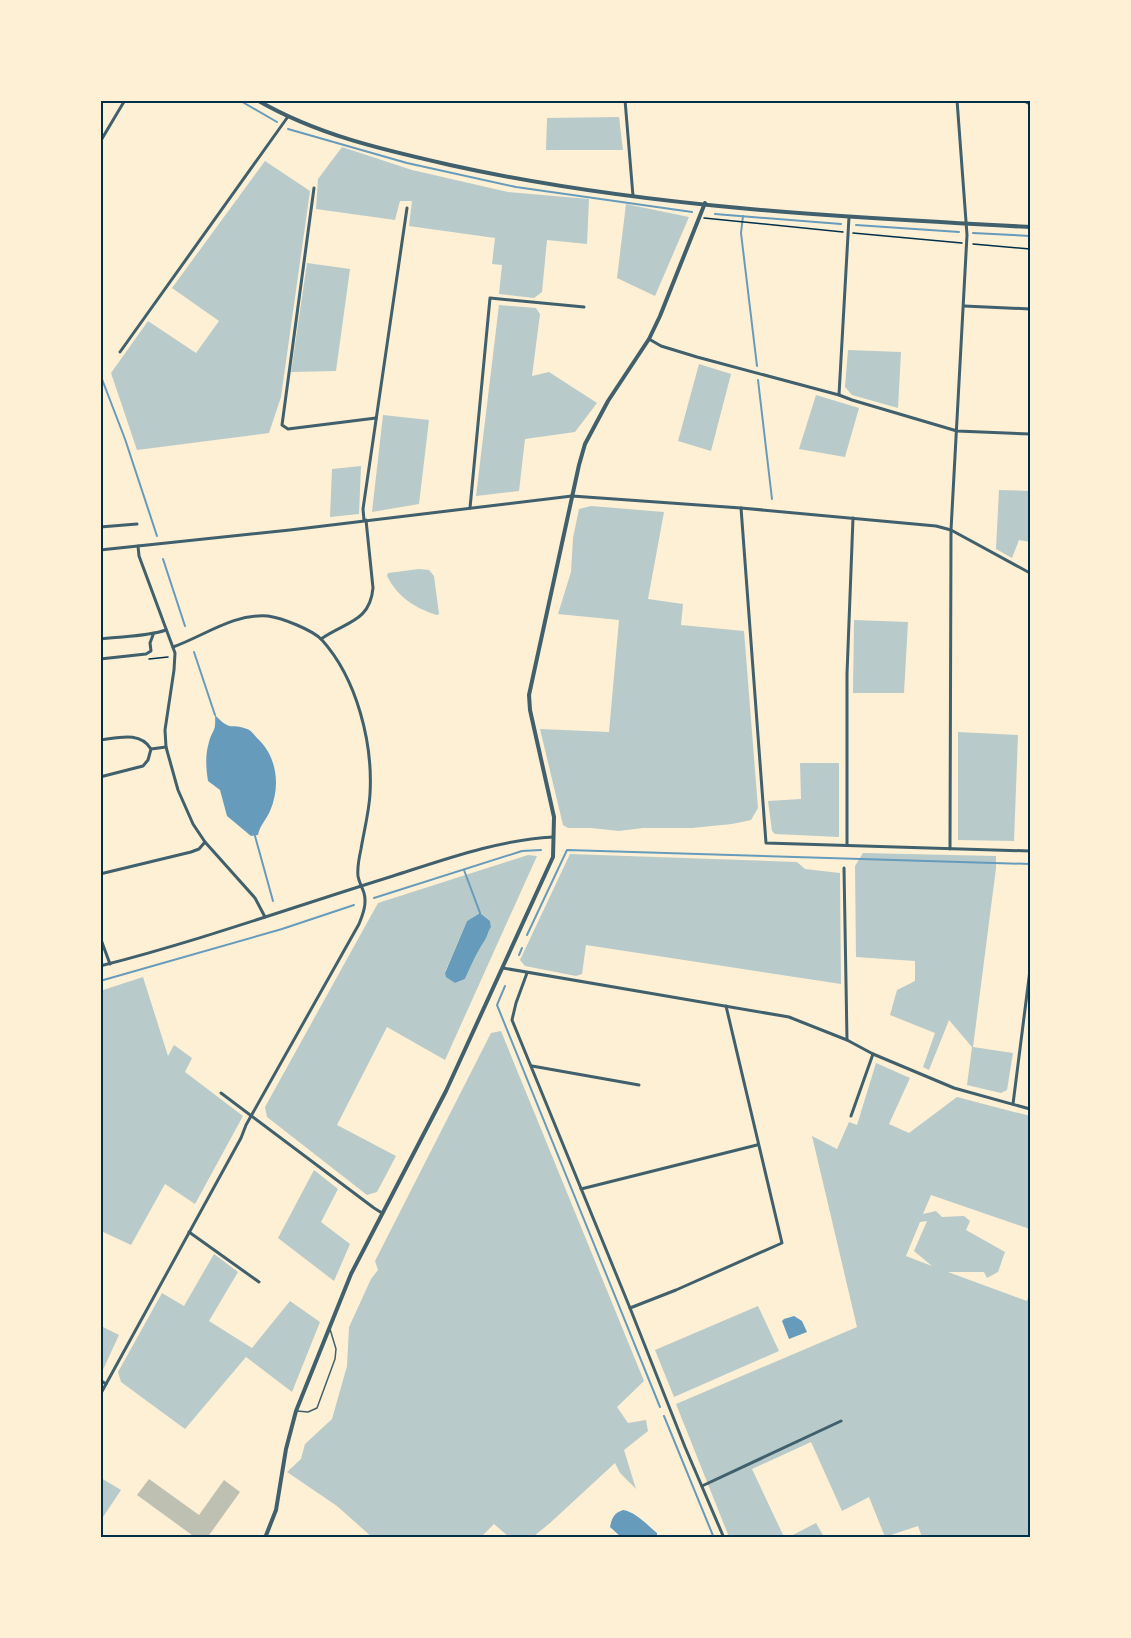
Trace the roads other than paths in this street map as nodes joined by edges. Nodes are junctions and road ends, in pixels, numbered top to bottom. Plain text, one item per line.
1 (125, 100) edge
2 (257, 100) edge
3 (625, 100) edge
4 (957, 100) edge
5 (1022, 100) edge
6 (1030, 104) edge
7 (287, 118) junction
8 (100, 142) edge
9 (314, 188) dead end
10 (633, 196) junction
11 (705, 203) junction
12 (406, 208) dead end
13 (849, 216) junction
14 (965, 223) junction
15 (1030, 226) edge
16 (964, 306) junction
17 (584, 307) dead end
18 (1030, 309) edge
19 (649, 339) junction
20 (120, 352) dead end
21 (839, 395) junction
22 (376, 418) junction
23 (957, 431) junction
24 (1030, 434) edge
25 (572, 496) junction
26 (470, 508) junction
27 (741, 508) junction
28 (853, 518) junction
29 (365, 520) junction
30 (137, 524) dead end
31 (100, 527) edge
32 (951, 531) junction
33 (138, 546) junction
34 (100, 550) edge
35 (1030, 573) edge
36 (166, 630) junction
37 (153, 635) junction
38 (100, 639) edge
39 (321, 639) junction
40 (173, 646) junction
41 (100, 659) edge
42 (100, 740) edge
43 (166, 747) junction
44 (151, 749) junction
45 (100, 777) edge
46 (555, 837) junction
47 (205, 842) junction
48 (848, 845) junction
49 (950, 849) junction
50 (1030, 851) edge
51 (844, 868) dead end
52 (100, 874) edge
53 (361, 886) junction
54 (265, 917) junction
55 (100, 937) edge
56 (110, 964) junction
57 (100, 966) edge
58 (503, 968) junction
59 (1030, 970) edge
60 (526, 973) junction
61 (726, 1006) junction
62 (847, 1040) junction
63 (873, 1054) junction
64 (532, 1066) junction
65 (639, 1085) dead end
66 (221, 1093) dead end
67 (1013, 1104) junction
68 (1030, 1109) edge
69 (252, 1116) junction
70 (852, 1116) dead end
71 (757, 1145) junction
72 (581, 1189) junction
73 (382, 1213) junction
74 (189, 1232) junction
75 (259, 1282) dead end
76 (630, 1308) junction
77 (329, 1327) junction
78 (100, 1380) edge
79 (106, 1384) junction
80 (100, 1395) edge
81 (296, 1411) junction
82 (841, 1421) dead end
83 (702, 1486) junction
84 (266, 1538) edge
85 (724, 1538) edge

1 - 8 street
2 - 7 street
3 - 10 street
4 - 14 street
5 - 6 street
7 - 10 street
7 - 20 street
9 - 22 street
10 - 11 street
11 - 13 street
11 - 19 street
12 - 22 street
13 - 14 street
13 - 21 street
14 - 15 street
14 - 16 street
16 - 18 street
16 - 23 street
17 - 26 street
19 - 21 street
19 - 25 street
21 - 23 street
22 - 29 street
23 - 24 street
23 - 32 street
25 - 26 street
25 - 27 street
25 - 46 street
26 - 29 street
27 - 28 street
27 - 48 street
28 - 32 street
28 - 48 street
29 - 33 street
29 - 39 street
30 - 31 street
32 - 35 street
32 - 49 street
33 - 34 street
33 - 36 street
36 - 37 street
36 - 40 street
37 - 38 street
37 - 41 street
39 - 40 street
39 - 53 street
40 - 43 street
42 - 44 street
43 - 44 street
43 - 47 street
44 - 45 street
46 - 53 street
46 - 58 street
47 - 52 street
47 - 54 street
48 - 49 street
49 - 50 street
51 - 62 street
53 - 54 street
53 - 69 street
54 - 56 street
55 - 56 street
56 - 57 street
58 - 60 street
58 - 73 street
59 - 67 street
60 - 61 street
60 - 64 street
61 - 62 street
61 - 71 street
62 - 63 street
63 - 67 street
63 - 70 street
64 - 65 street
64 - 72 street
66 - 69 street
67 - 68 street
69 - 73 street
69 - 74 street
71 - 72 street
71 - 76 street
72 - 76 street
73 - 77 street
74 - 75 street
74 - 79 street
76 - 83 street
77 - 81 street
77 - 81 lane
78 - 79 street
79 - 80 street
81 - 84 street
82 - 83 street
83 - 85 street

